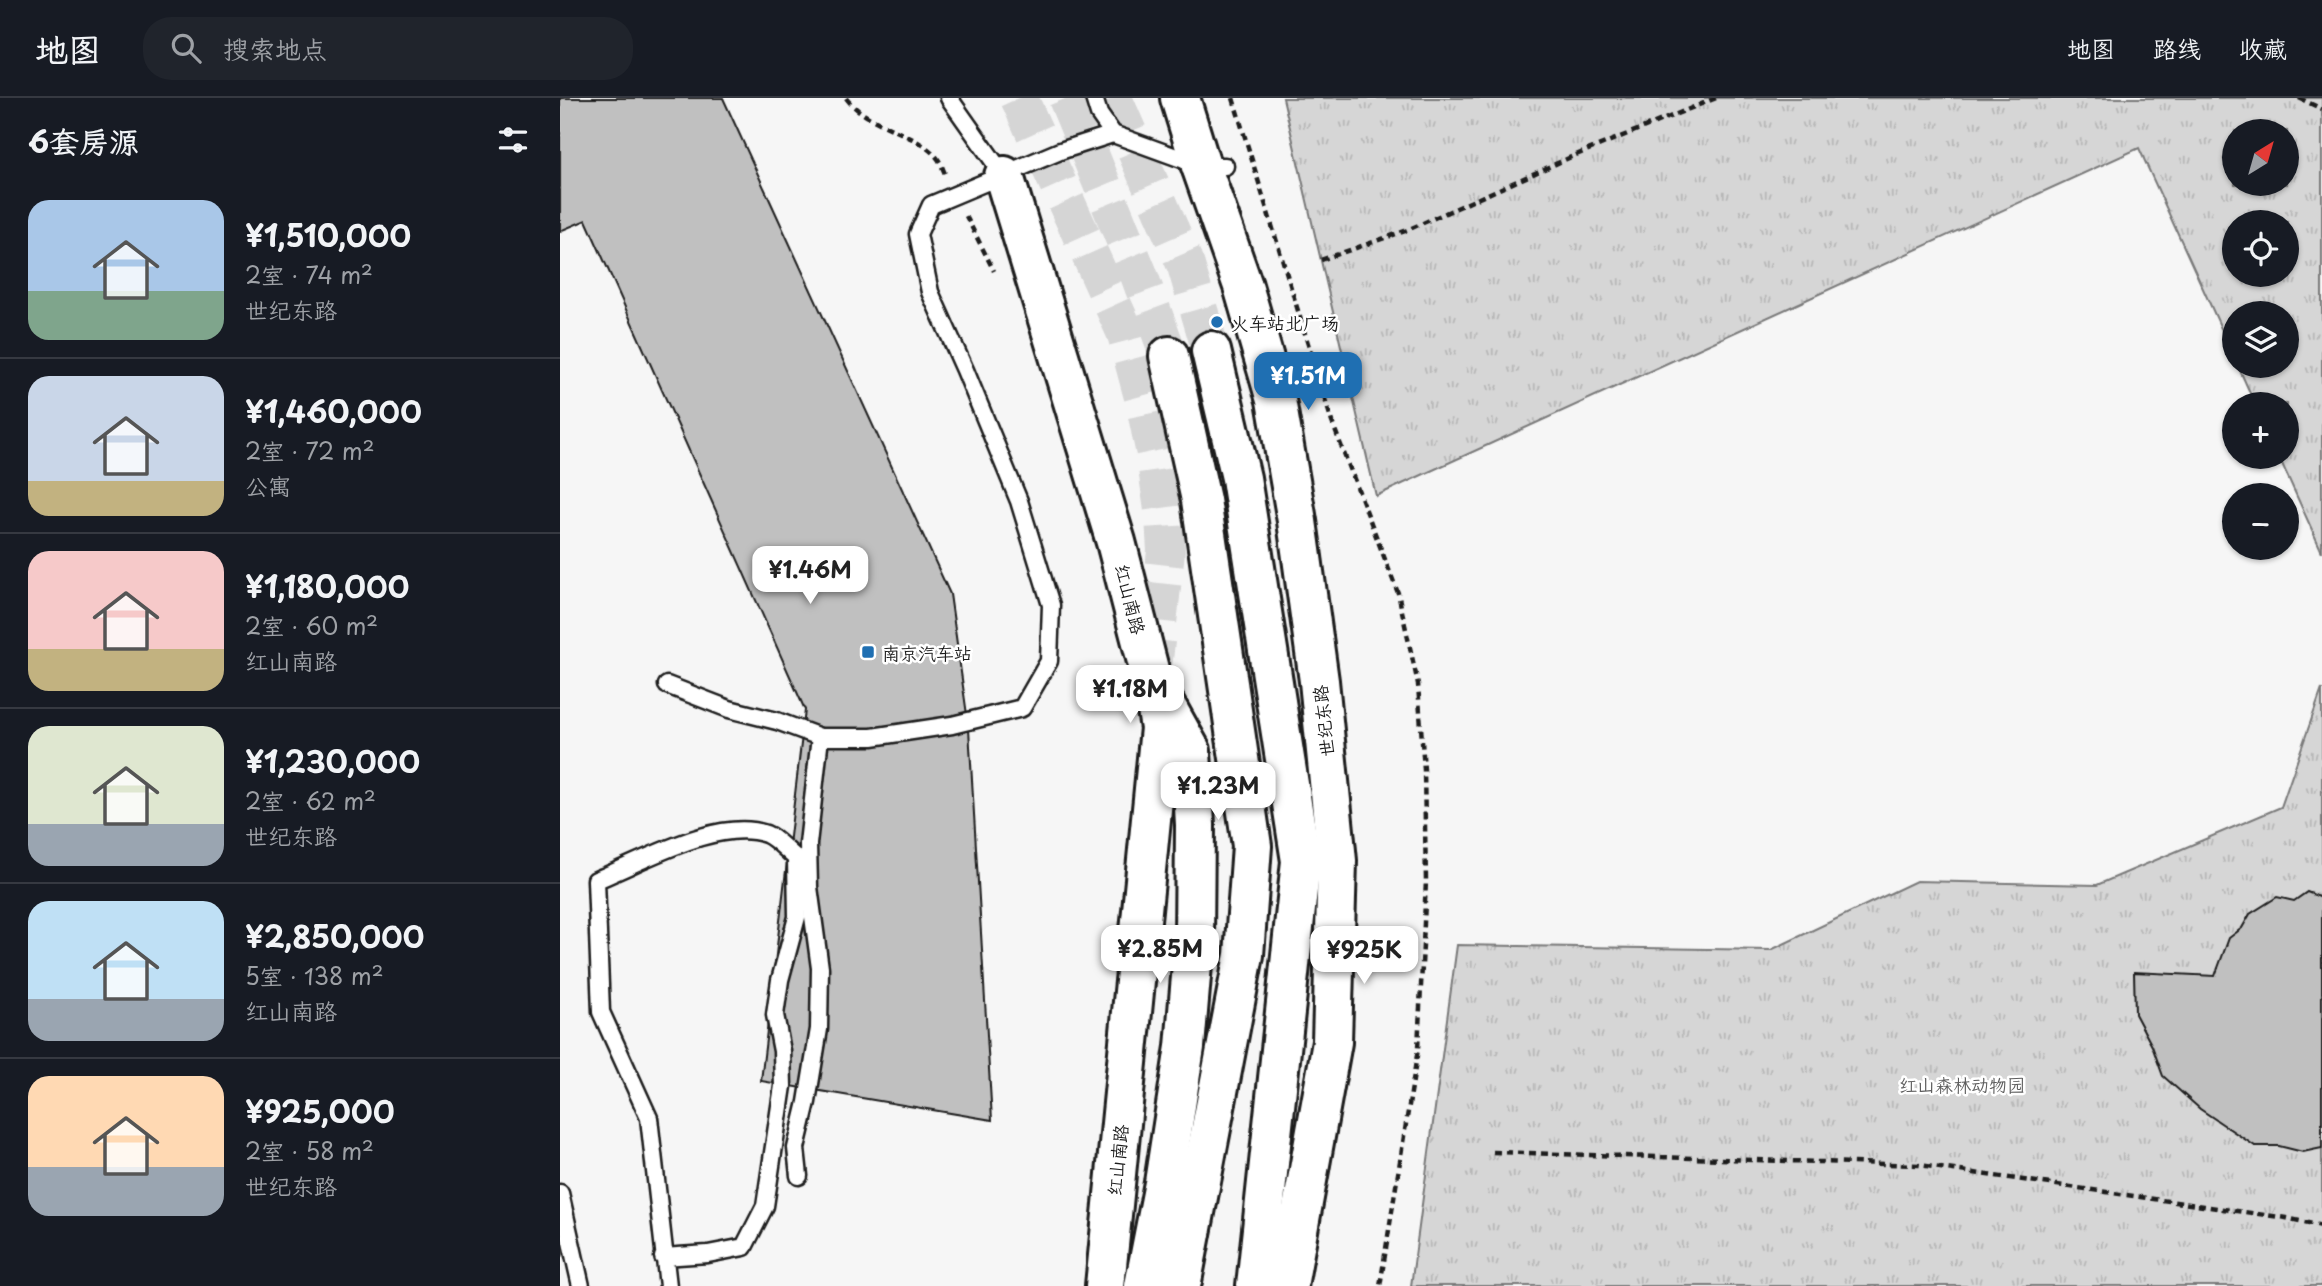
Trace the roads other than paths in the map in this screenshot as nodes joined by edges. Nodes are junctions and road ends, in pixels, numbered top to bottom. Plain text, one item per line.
1 (949, 98) edge
2 (1094, 98) edge
3 (1180, 98) edge
4 (1113, 134) junction
5 (1213, 166) junction
6 (1003, 176) junction
7 (1211, 351) tunnel mouth
8 (1170, 356) tunnel mouth
9 (1152, 681) junction
10 (667, 685) dead end
11 (820, 737) junction
12 (799, 1176) dead end
13 (560, 1193) edge
14 (663, 1257) junction
15 (582, 1286) edge
16 (668, 1286) edge
17 (1105, 1286) edge
18 (1143, 1286) edge
19 (1181, 1286) edge
20 (1256, 1286) edge
21 (1288, 1286) edge

1 - 6 lane
2 - 4 lane
3 - 5 main road, 世纪东路
4 - 5 lane
4 - 6 lane
5 - 21 main road, 世纪东路
6 - 9 main road, 红山南路
6 - 11 lane
7 - 20 main road
8 - 19 main road
9 - 17 main road, 红山南路
9 - 18 main road
10 - 11 lane
11 - 12 lane
13 - 15 lane
14 - 14 lane
14 - 16 lane

